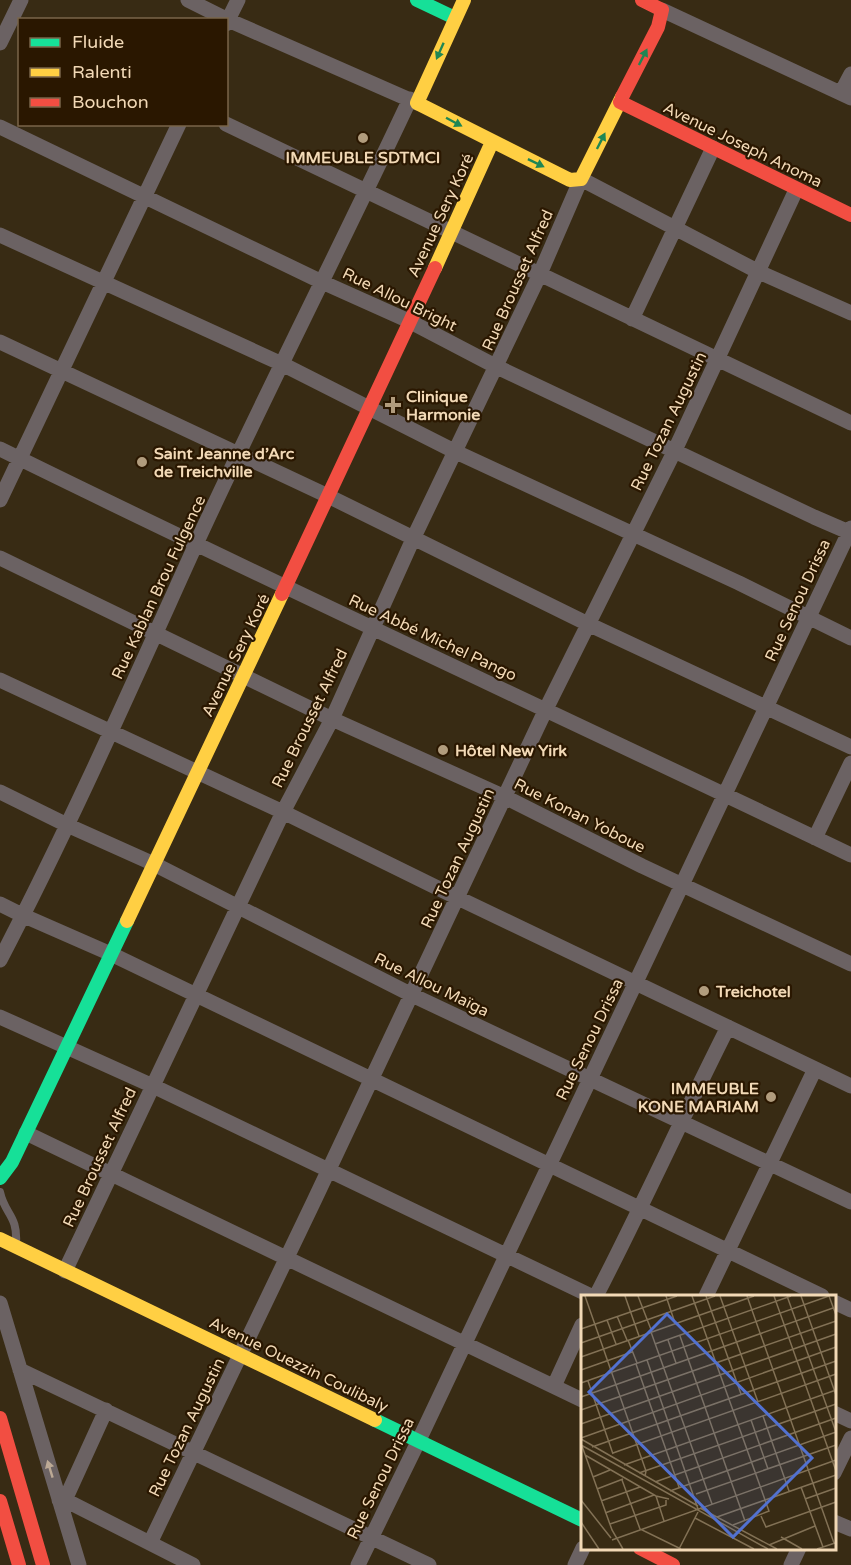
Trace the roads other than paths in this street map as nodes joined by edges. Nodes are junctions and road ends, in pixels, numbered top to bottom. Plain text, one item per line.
1 (21, 0) edge
2 (188, 0) edge
3 (238, 0) edge
4 (417, 0) edge
5 (464, 0) edge
6 (642, 0) edge
7 (669, 8) edge
8 (220, 18) edge
9 (454, 18) junction
10 (228, 20) edge
11 (228, 22) edge
12 (9, 25) edge
13 (0, 43) edge
14 (851, 74) edge
15 (846, 95) edge
16 (413, 101) junction
17 (620, 102) junction
18 (228, 125) edge
19 (178, 126) edge
20 (0, 127) edge
21 (492, 142) junction
22 (713, 148) junction
23 (581, 179) junction
24 (796, 190) junction
25 (367, 192) junction
26 (146, 197) junction
27 (851, 215) edge
28 (674, 226) junction
29 (452, 233) junction
30 (0, 235) edge
31 (759, 272) junction
32 (539, 276) junction
33 (322, 282) junction
34 (105, 283) junction
35 (851, 313) edge
36 (632, 319) junction
37 (409, 321) junction
38 (0, 342) edge
39 (718, 360) junction
40 (282, 364) junction
41 (497, 367) junction
42 (62, 371) junction
43 (369, 407) junction
44 (851, 423) edge
45 (0, 449) edge
46 (675, 450) junction
47 (456, 452) junction
48 (239, 455) junction
49 (20, 459) junction
50 (328, 496) junction
51 (0, 500) edge
52 (850, 531) edge
53 (633, 535) junction
54 (413, 539) junction
55 (197, 543) junction
56 (0, 558) edge
57 (285, 588) junction
58 (808, 617) junction
59 (588, 624) junction
60 (372, 628) junction
61 (158, 633) junction
62 (851, 638) edge
63 (244, 675) junction
64 (0, 680) edge
65 (766, 706) junction
66 (546, 709) junction
67 (332, 719) junction
68 (111, 732) junction
69 (851, 747) edge
70 (851, 763) edge
71 (197, 772) junction
72 (0, 792) edge
73 (724, 795) junction
74 (505, 797) junction
75 (283, 812) junction
76 (67, 825) junction
77 (815, 838) junction
78 (851, 855) edge
79 (154, 864) junction
80 (681, 885) junction
81 (458, 898) junction
82 (0, 904) edge
83 (239, 906) junction
84 (22, 915) junction
85 (111, 954) junction
86 (0, 960) edge
87 (851, 964) edge
88 (636, 983) junction
89 (412, 995) junction
90 (196, 996) junction
91 (0, 1017) edge
92 (728, 1027) junction
93 (66, 1047) junction
94 (815, 1069) junction
95 (372, 1079) junction
96 (590, 1079) junction
97 (153, 1086) junction
98 (851, 1086) edge
99 (681, 1122) junction
100 (26, 1133) junction
101 (770, 1164) junction
102 (549, 1166) junction
103 (328, 1172) junction
104 (110, 1175) junction
105 (0, 1178) edge
106 (1, 1199) edge
107 (851, 1202) edge
108 (640, 1210) junction
109 (0, 1239) edge
110 (16, 1246) junction
111 (728, 1252) junction
112 (506, 1256) junction
113 (287, 1258) junction
114 (65, 1271) junction
115 (589, 1295) edge
116 (597, 1295) edge
117 (706, 1295) edge
118 (820, 1295) edge
119 (0, 1303) edge
120 (836, 1303) edge
121 (851, 1310) edge
122 (581, 1328) edge
123 (465, 1343) junction
124 (241, 1354) junction
125 (20, 1370) junction
126 (554, 1386) junction
127 (581, 1400) edge
128 (106, 1410) junction
129 (836, 1414) edge
130 (0, 1418) edge
131 (851, 1420) edge
132 (851, 1438) edge
133 (419, 1440) junction
134 (194, 1452) junction
135 (836, 1469) edge
136 (62, 1500) junction
137 (0, 1501) edge
138 (581, 1520) edge
139 (836, 1522) edge
140 (851, 1529) edge
141 (371, 1538) junction
142 (150, 1543) junction
143 (582, 1550) edge
144 (644, 1550) edge
145 (798, 1550) edge
146 (19, 1565) edge
147 (43, 1565) edge
148 (79, 1565) edge
149 (193, 1565) edge
150 (358, 1565) edge
151 (429, 1565) edge
152 (575, 1565) edge
153 (673, 1565) edge
154 (791, 1565) edge

1 - 12 street
2 - 8 street
3 - 10 street
4 - 9 street
5 - 9 street
6 - 7 street
7 - 15 street
17 -> 7 street
9 -> 16 street
11 - 16 street
12 - 13 street
14 - 15 street
16 -> 21 street
16 - 25 street, Rue Kablan Brou Fulgence
17 - 22 street, Avenue Joseph Anoma
23 -> 17 street
18 - 25 street
19 - 26 street
20 - 26 street, Rue Allou Bright
21 -> 23 street
21 - 29 street, Avenue Sery Koré
22 - 24 street, Avenue Joseph Anoma
22 - 28 street
23 - 28 street
23 - 32 street, Rue Brousset Alfred
24 - 27 street, Avenue Joseph Anoma
24 - 31 street, Rue Tozan Augustin
25 - 29 street
25 - 33 street, Rue Kablan Brou Fulgence
26 - 33 street, Rue Allou Bright
26 - 34 street
28 - 31 street
28 - 36 street
29 - 32 street
29 - 37 street, Avenue Sery Koré
30 - 34 street
31 - 35 street
31 - 39 street, Rue Tozan Augustin
32 - 36 street
32 - 41 street, Rue Brousset Alfred
33 - 37 street, Rue Allou Bright
33 - 40 street, Rue Kablan Brou Fulgence
34 - 40 street
34 - 42 street
36 - 39 street
37 - 41 street, Rue Allou Bright
37 - 43 street, Avenue Sery Koré
38 - 42 street
39 - 44 street
39 - 46 street, Rue Tozan Augustin
40 - 43 street
40 - 48 street, Rue Kablan Brou Fulgence
41 - 46 street, Rue Allou Bright
41 - 47 street, Rue Brousset Alfred
42 - 48 street
42 - 49 street
43 - 47 street
43 - 50 street, Avenue Sery Koré
45 - 49 street, Rue Abbé Michel Pango
46 - 52 street, Rue Allou Bright
46 - 53 street, Rue Tozan Augustin
47 - 53 street
47 - 54 street, Rue Brousset Alfred
48 - 50 street
48 - 55 street, Rue Kablan Brou Fulgence
49 - 51 street
49 - 55 street, Rue Abbé Michel Pango
50 - 54 street
50 - 57 street, Avenue Sery Koré
52 - 58 street, Rue Senou Drissa
53 - 58 street
53 - 59 street, Rue Tozan Augustin
54 - 59 street
54 - 60 street, Rue Brousset Alfred
55 - 57 street, Rue Abbé Michel Pango
55 - 61 street, Rue Kablan Brou Fulgence
56 - 61 street, Rue Konan Yoboue
57 - 60 street, Rue Abbé Michel Pango
57 - 63 street, Avenue Sery Koré
58 - 62 street
58 - 65 street, Rue Senou Drissa
59 - 65 street
59 - 66 street, Rue Tozan Augustin
60 - 66 street, Rue Abbé Michel Pango
60 - 67 street, Rue Brousset Alfred
61 - 63 street, Rue Konan Yoboue
61 - 68 street, Rue Kablan Brou Fulgence
63 - 67 street, Rue Konan Yoboue
63 - 71 street, Avenue Sery Koré
64 - 68 street
65 - 69 street
65 - 73 street, Rue Senou Drissa
66 - 73 street, Rue Abbé Michel Pango
66 - 74 street, Rue Tozan Augustin
67 - 74 street, Rue Konan Yoboue
67 - 75 street, Rue Brousset Alfred
68 - 71 street
68 - 76 street, Rue Kablan Brou Fulgence
70 - 77 street
71 - 75 street
71 - 79 street, Avenue Sery Koré
72 - 76 street, Rue Allou Maïga
73 - 77 street, Rue Abbé Michel Pango
73 - 80 street, Rue Senou Drissa
74 - 80 street, Rue Konan Yoboue
74 - 81 street, Rue Tozan Augustin
75 - 81 street
75 - 83 street, Rue Brousset Alfred
76 - 79 street, Rue Allou Maïga
76 - 84 street, Rue Kablan Brou Fulgence
77 - 78 street, Rue Abbé Michel Pango
79 - 83 street, Rue Allou Maïga
79 - 85 street, Avenue Sery Koré
80 - 87 street, Rue Konan Yoboue
80 - 88 street, Rue Senou Drissa
81 - 88 street
81 - 89 street, Rue Tozan Augustin
82 - 84 street
83 - 89 street, Rue Allou Maïga
83 - 90 street, Rue Brousset Alfred
84 - 85 street
84 - 86 street, Rue Kablan Brou Fulgence
85 - 90 street
85 - 93 street, Avenue Sery Koré
88 - 92 street
88 - 96 street, Rue Senou Drissa
89 - 95 street, Rue Tozan Augustin
89 - 96 street, Rue Allou Maïga
90 - 95 street
90 - 97 street, Rue Brousset Alfred
91 - 93 street
92 - 94 street
92 - 99 street
93 - 97 street
93 - 100 street, Avenue Sery Koré
94 - 98 street
94 - 101 street
95 - 102 street
95 - 103 street, Rue Tozan Augustin
96 - 99 street, Rue Allou Maïga
96 - 102 street, Rue Senou Drissa
97 - 103 street
97 - 104 street, Rue Brousset Alfred
99 - 101 street, Rue Allou Maïga
99 - 108 street
100 - 104 street
100 - 105 street, Avenue Sery Koré
101 - 107 street, Rue Allou Maïga
101 - 111 street
102 - 108 street
102 - 112 street, Rue Senou Drissa
103 - 112 street
103 - 113 street, Rue Tozan Augustin
104 - 113 street
104 - 114 street, Rue Brousset Alfred
106 - 110 lane
108 - 111 street
108 - 116 street
109 - 110 street, Avenue Ouezzin Coulibaly
110 - 114 street, Avenue Ouezzin Coulibaly
111 - 117 street
111 - 118 street
112 - 115 street
112 - 123 street, Rue Senou Drissa
113 - 123 street
113 - 124 street, Rue Tozan Augustin
114 - 124 street, Avenue Ouezzin Coulibaly
119 - 125 street
120 - 121 street
122 - 126 street
123 - 126 street
123 - 133 street, Rue Senou Drissa
124 - 133 street, Avenue Ouezzin Coulibaly
124 - 134 street, Rue Tozan Augustin
125 - 128 street
136 -> 125 street
126 - 127 street
128 - 134 street
128 - 136 street
129 - 131 street
130 - 147 street
132 - 135 street
133 - 138 street, Avenue Ouezzin Coulibaly
133 - 141 street, Rue Senou Drissa
134 - 141 street
134 - 142 street, Rue Tozan Augustin
136 - 142 street
136 - 148 street
137 - 146 street
139 - 140 street
141 - 150 street, Rue Senou Drissa
141 - 151 street
142 - 149 street
143 - 152 street
144 - 153 street
145 - 154 street

